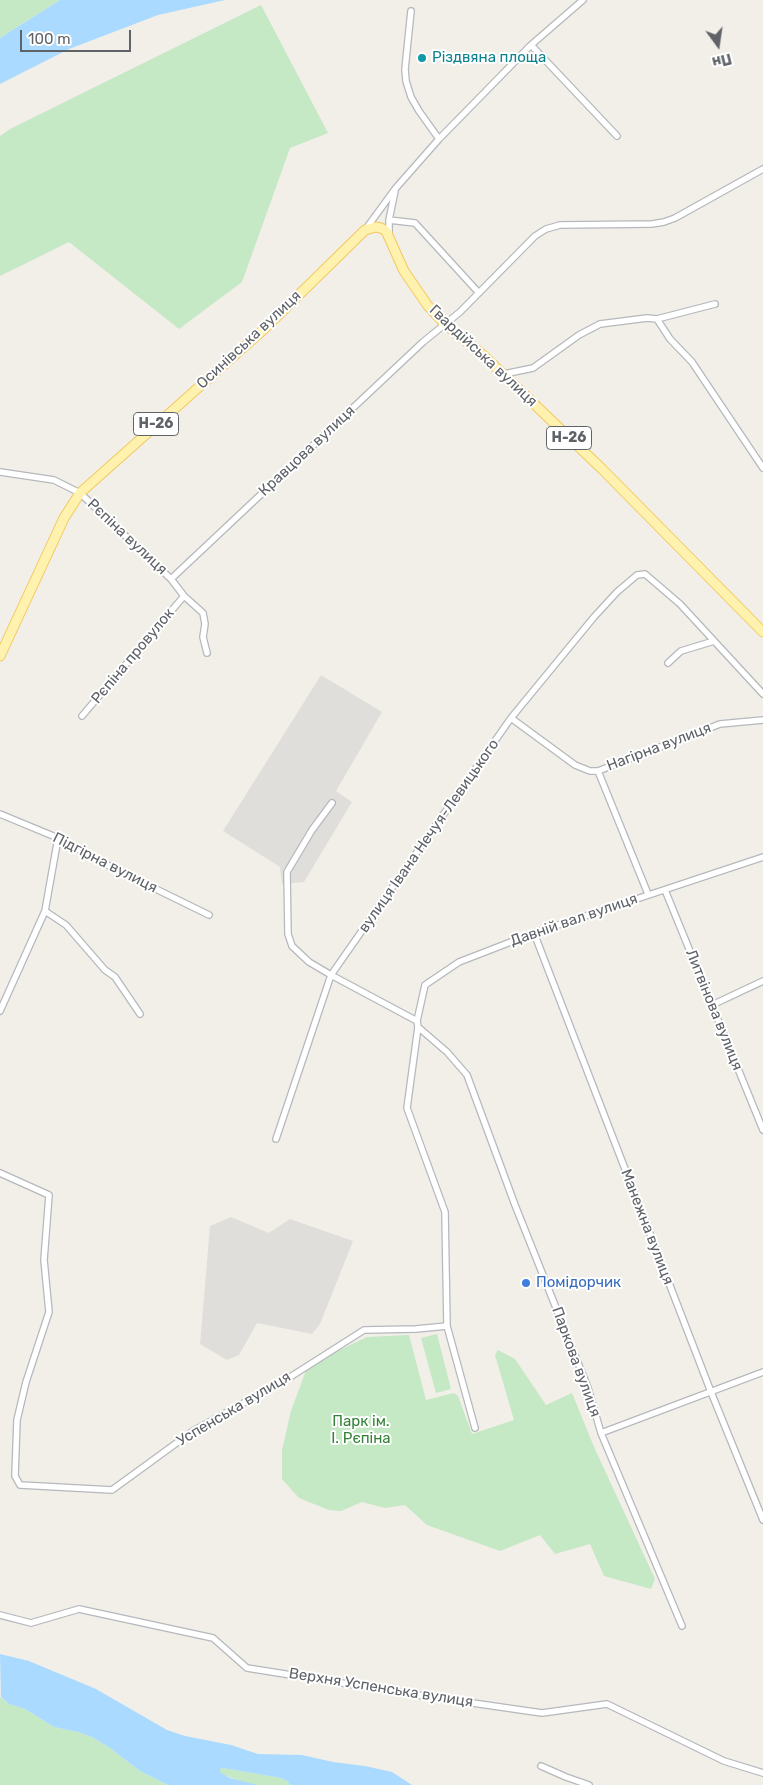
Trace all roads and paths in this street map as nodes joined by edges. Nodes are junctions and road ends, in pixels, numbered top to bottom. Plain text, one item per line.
1 (583, 0) edge
2 (411, 11) dead end
3 (531, 45) junction
4 (617, 136) dead end
5 (439, 138) junction
6 (763, 169) edge
7 (395, 189) junction
8 (389, 220) junction
9 (365, 230) junction
10 (389, 236) junction
11 (479, 293) junction
12 (715, 304) dead end
13 (657, 319) junction
14 (445, 324) junction
15 (504, 374) junction
16 (763, 468) edge
17 (0, 472) edge
18 (80, 493) junction
19 (171, 579) junction
20 (184, 596) junction
21 (763, 632) edge
22 (714, 641) junction
23 (206, 653) dead end
24 (0, 656) edge
25 (668, 663) dead end
26 (763, 694) edge
27 (82, 716) dead end
28 (511, 718) junction
29 (763, 720) edge
30 (598, 771) junction
31 (332, 803) dead end
32 (0, 814) edge
33 (58, 838) junction
34 (763, 857) edge
35 (664, 890) junction
36 (648, 894) junction
37 (45, 911) junction
38 (209, 915) dead end
39 (534, 933) junction
40 (331, 975) junction
41 (763, 981) edge
42 (712, 1005) junction
43 (0, 1011) edge
44 (140, 1014) dead end
45 (417, 1024) junction
46 (763, 1130) edge
47 (276, 1139) dead end
48 (0, 1173) edge
49 (447, 1326) junction
50 (763, 1372) edge
51 (711, 1392) junction
52 (475, 1428) dead end
53 (601, 1432) junction
54 (763, 1520) edge
55 (0, 1615) edge
56 (682, 1626) dead end
57 (541, 1766) dead end
58 (763, 1773) edge
59 (589, 1785) edge

1 - 3 street, Осинівська вулиця
2 - 5 street
3 - 4 street
3 - 5 street, Осинівська вулиця
5 - 7 street, Осинівська вулиця
6 - 11 street, Кравцова вулиця
7 - 8 street
7 - 9 street, Осинівська вулиця
8 - 10 street
8 - 11 street
9 - 10 main road
9 - 18 main road, Осинівська вулиця / Н-26
10 - 14 main road, Гвардійська вулиця / Н-26
11 - 14 street, Кравцова вулиця
12 - 13 street
13 - 15 street
13 - 16 street
14 - 15 main road, Гвардійська вулиця / Н-26
14 - 19 street, Кравцова вулиця
15 - 21 main road, Гвардійська вулиця / Н-26
17 - 18 street, Рєпіна вулиця
18 - 19 street, Рєпіна вулиця
18 - 24 main road, Осинівська вулиця / Н-26
19 - 20 street, Рєпіна вулиця
20 - 23 street, Рєпіна вулиця
20 - 27 street, Рєпіна провулок
22 - 25 street
22 - 26 street
22 - 28 street, вулиця Івана Нечуя-Левицького
28 - 30 street, Нагірна вулиця
28 - 40 street, вулиця Івана Нечуя-Левицького
29 - 30 street, Нагірна вулиця
30 - 36 street
31 - 40 street, Паркова вулиця
32 - 33 street, Підгірна вулиця
33 - 37 street
33 - 38 street, Підгірна вулиця
34 - 35 street, Давній вал вулиця
35 - 36 street, Давній вал вулиця
35 - 42 street, Литвінова вулиця
36 - 39 street, Давній вал вулиця
37 - 43 street
37 - 44 street
39 - 45 street, Давній вал вулиця
39 - 51 street, Манежна вулиця
40 - 45 street, Паркова вулиця
40 - 47 street, вулиця Івана Нечуя-Левицького
41 - 42 street
42 - 46 street, Литвінова вулиця
45 - 49 street, Давній вал вулиця
45 - 53 street, Паркова вулиця
48 - 49 street, Успенська вулиця
49 - 52 street, Давній вал вулиця
50 - 51 street
51 - 53 street
51 - 54 street, Манежна вулиця
53 - 56 street, Паркова вулиця
55 - 58 street, Верхня Успенська вулиця
57 - 59 street

